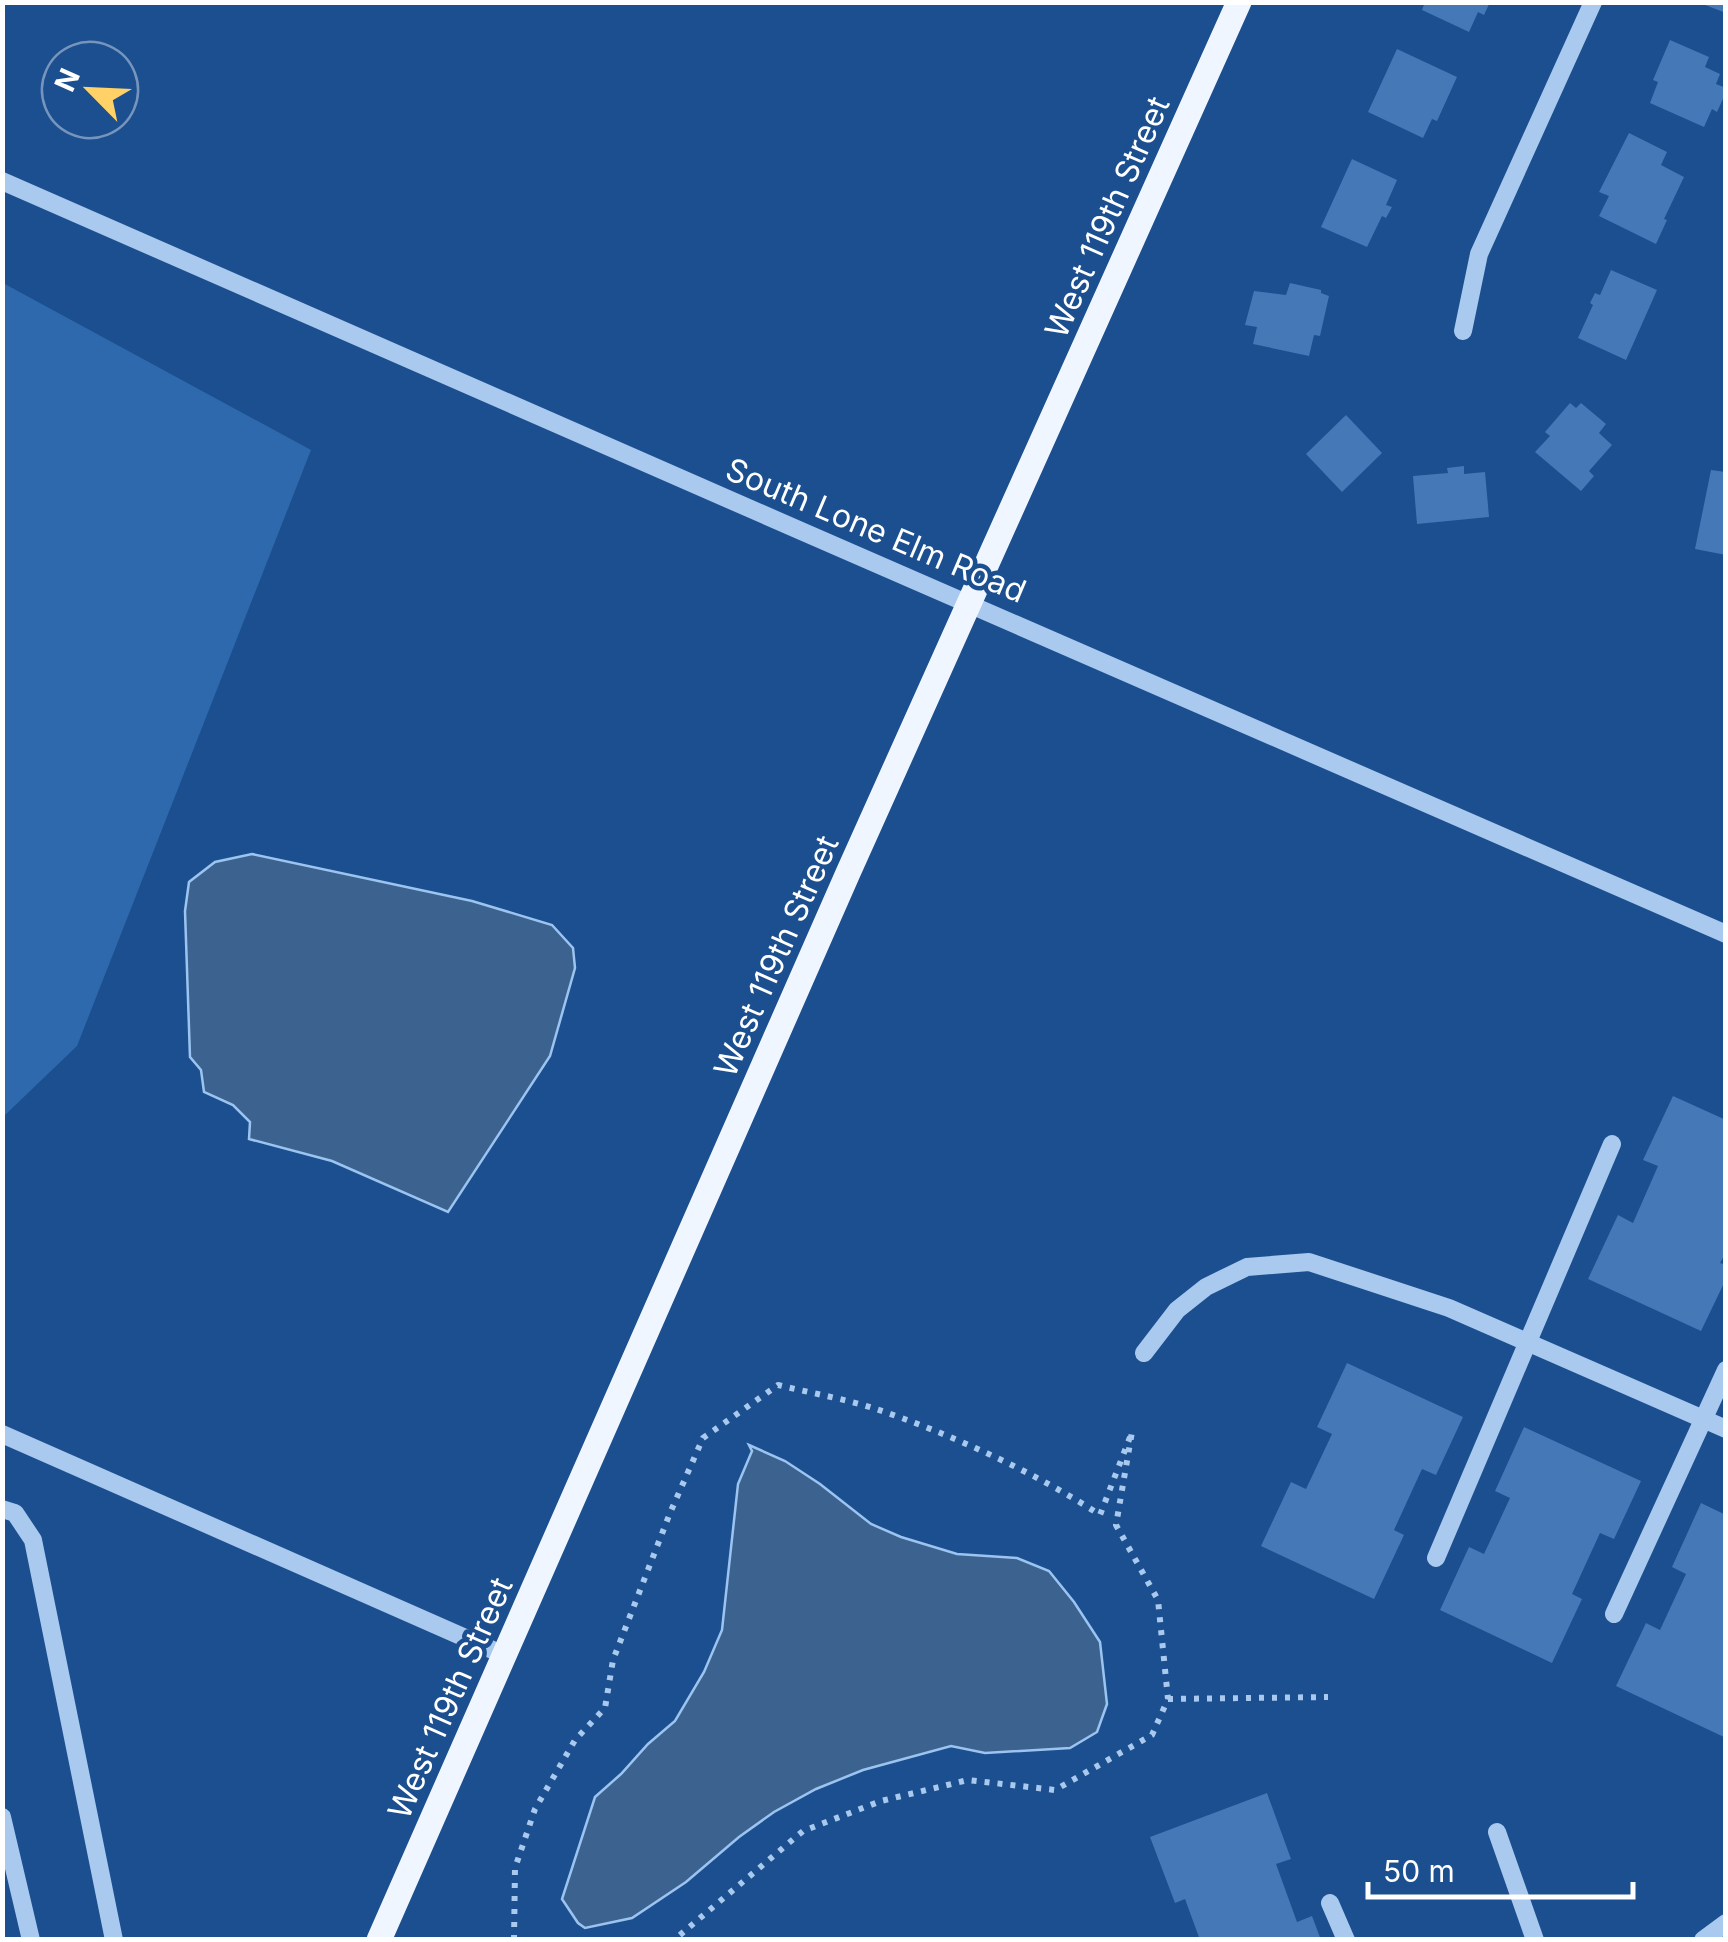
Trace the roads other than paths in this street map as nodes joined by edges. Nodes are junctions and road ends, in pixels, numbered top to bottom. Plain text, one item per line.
1 (1239, 2) edge
2 (1593, 2) edge
3 (2, 180) edge
4 (1463, 331) dead end
5 (968, 602) junction
6 (1726, 934) edge
7 (1612, 1144) dead end
8 (1526, 1342) junction
9 (1144, 1353) dead end
10 (1726, 1370) edge
11 (1703, 1419) junction
12 (1726, 1429) edge
13 (2, 1434) edge
14 (2, 1509) edge
15 (1436, 1558) dead end
16 (1614, 1614) dead end
17 (504, 1655) junction
18 (2, 1818) edge
19 (1497, 1832) dead end
20 (1330, 1903) dead end
21 (1726, 1923) edge
22 (31, 1940) edge
23 (114, 1940) edge
24 (379, 1940) edge
25 (1346, 1940) edge
26 (1535, 1940) edge
27 (1703, 1940) edge

1 - 5 main road, West 119th Street
2 - 4 street
3 - 5 street, South Lone Elm Road
5 - 6 street, South Lone Elm Road
5 - 17 main road, West 119th Street
7 - 8 street
8 - 9 street
8 - 11 street
8 - 15 street
10 - 11 street
11 - 12 street
11 - 16 street
13 - 17 street
14 - 23 street
17 - 24 main road, West 119th Street
18 - 22 street
19 - 26 street
20 - 25 street
21 - 27 street

